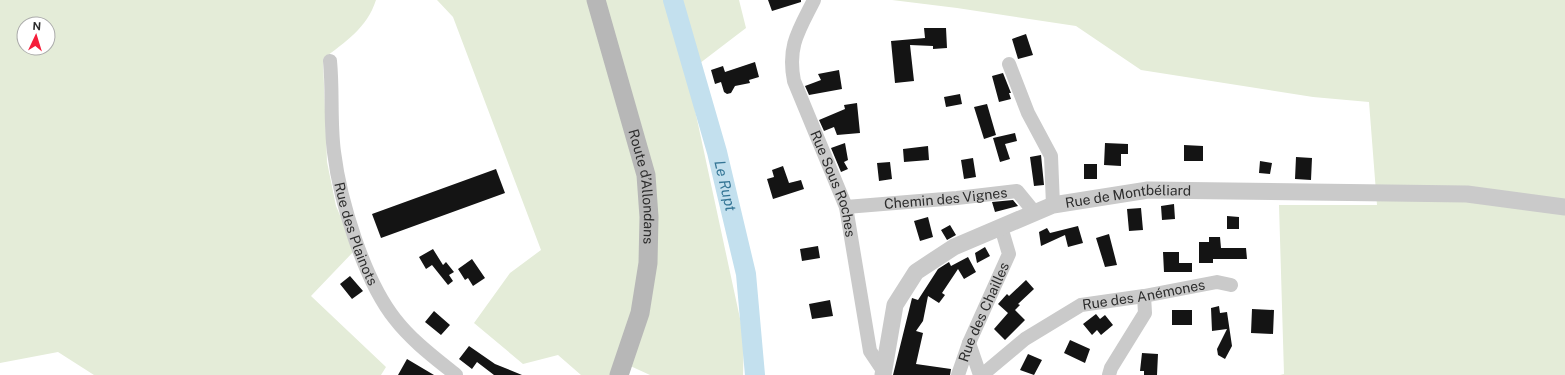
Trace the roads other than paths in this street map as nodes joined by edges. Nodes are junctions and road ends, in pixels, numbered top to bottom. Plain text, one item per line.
1 (596, 0) edge
2 (814, 0) edge
3 (330, 61) dead end
4 (1009, 64) dead end
5 (1053, 205) junction
6 (846, 207) junction
7 (1565, 207) edge
8 (1035, 212) junction
9 (1001, 227) junction
10 (1232, 285) dead end
11 (1144, 296) junction
12 (969, 343) junction
13 (884, 374) edge
14 (456, 375) edge
15 (619, 375) edge
16 (958, 375) edge
17 (981, 375) edge
18 (1109, 375) edge

1 - 15 main road, Route d’Allondans
2 - 6 street, Rue Sous Roches
3 - 14 street, Rue des Plainots
4 - 5 street
5 - 7 street, Rue de Montbéliard
5 - 8 street, Rue de Montbéliard
6 - 8 street, Chemin des Vignes
6 - 13 street, Rue Sous Roches
8 - 9 street, Rue de Montbéliard
9 - 12 street, Rue des Chailles
9 - 13 street, Rue de Montbéliard
10 - 11 street, Rue des Anémones
11 - 17 street, Rue des Anémones
11 - 18 street
12 - 16 street, Rue des Chailles
12 - 17 street

